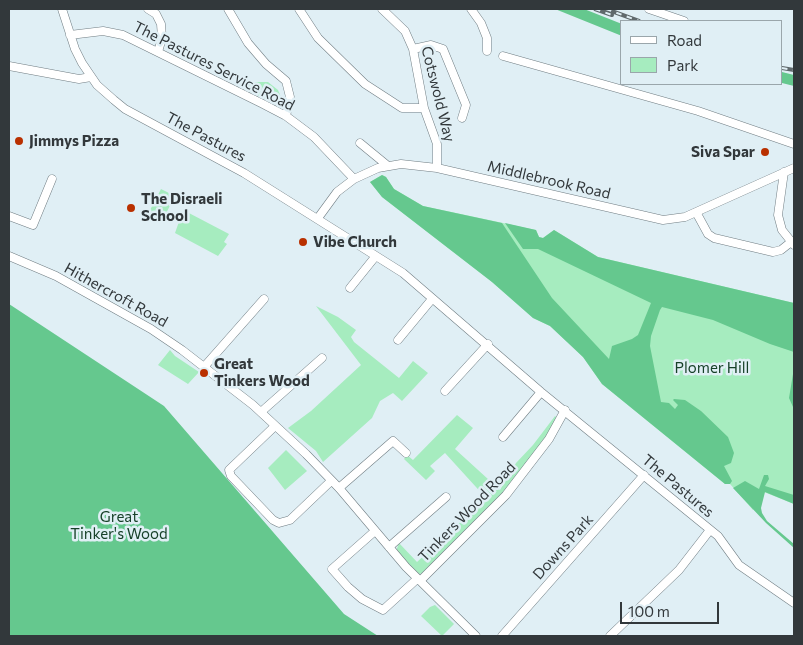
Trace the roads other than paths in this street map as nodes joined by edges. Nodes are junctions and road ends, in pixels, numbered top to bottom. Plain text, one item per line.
1 (62, 9) edge
2 (148, 9) edge
3 (228, 9) edge
4 (298, 9) edge
5 (382, 9) edge
6 (471, 9) edge
7 (649, 9) edge
8 (681, 20) edge
9 (70, 35) junction
10 (414, 49) junction
11 (487, 51) dead end
12 (158, 52) junction
13 (502, 56) dead end
14 (9, 66) edge
15 (91, 77) junction
16 (424, 108) junction
17 (286, 116) junction
18 (462, 118) dead end
19 (360, 143) dead end
20 (794, 144) edge
21 (388, 166) junction
22 (437, 168) junction
23 (794, 168) edge
24 (784, 172) junction
25 (52, 179) dead end
26 (354, 179) junction
27 (696, 212) junction
28 (9, 216) edge
29 (318, 218) junction
30 (793, 244) edge
31 (9, 256) edge
32 (375, 257) junction
33 (350, 288) dead end
34 (264, 299) dead end
35 (432, 299) junction
36 (398, 340) dead end
37 (488, 344) junction
38 (322, 358) dead end
39 (204, 367) junction
40 (446, 391) dead end
41 (541, 392) junction
42 (565, 410) junction
43 (262, 412) junction
44 (275, 426) junction
45 (503, 437) dead end
46 (406, 454) dead end
47 (644, 475) junction
48 (331, 481) junction
49 (339, 488) junction
50 (446, 497) dead end
51 (710, 530) junction
52 (375, 531) junction
53 (389, 547) junction
54 (419, 580) junction
55 (794, 604) edge
56 (476, 636) edge
57 (502, 636) edge
58 (610, 636) edge

1 - 9 street, The Pastures
2 - 12 street
3 - 17 street
4 - 16 street
5 - 10 street, Cotswold Way
6 - 11 street
7 - 8 street
9 - 12 street, The Pastures Service Road
9 - 15 street, The Pastures
10 - 16 street, Cotswold Way
10 - 18 street
12 - 17 street, The Pastures Service Road
13 - 20 street
14 - 15 street
15 - 29 street, The Pastures
16 - 22 street, Cotswold Way
17 - 26 street, The Pastures Service Road
19 - 21 street
21 - 22 street, Middlebrook Road
21 - 26 street, Middlebrook Road
22 - 27 street, Middlebrook Road
23 - 24 street, Middlebrook Road
24 - 27 street, Middlebrook Road
24 - 30 street
25 - 28 street
26 - 29 street, Middlebrook Road
27 - 30 street
29 - 32 street, The Pastures
31 - 39 street, Hithercroft Road
32 - 33 street
32 - 35 street, The Pastures
34 - 39 street
35 - 36 street
35 - 37 street, The Pastures
37 - 40 street
37 - 41 street, The Pastures
38 - 43 street
39 - 43 street, Hithercroft Road
41 - 42 street, The Pastures
41 - 45 street
42 - 47 street, The Pastures
42 - 54 street, Tinkers Wood Road
43 - 44 street, Hithercroft Road
44 - 48 street, Hithercroft Road
44 - 48 street
46 - 49 street
47 - 51 street, The Pastures
47 - 57 street, Downs Park
48 - 49 street, Hithercroft Road
49 - 52 street, Hithercroft Road
50 - 53 street
51 - 55 street, The Pastures
51 - 58 street
52 - 53 street, Hithercroft Road
52 - 54 street
53 - 54 street, Hithercroft Road
54 - 56 street, Hithercroft Road

